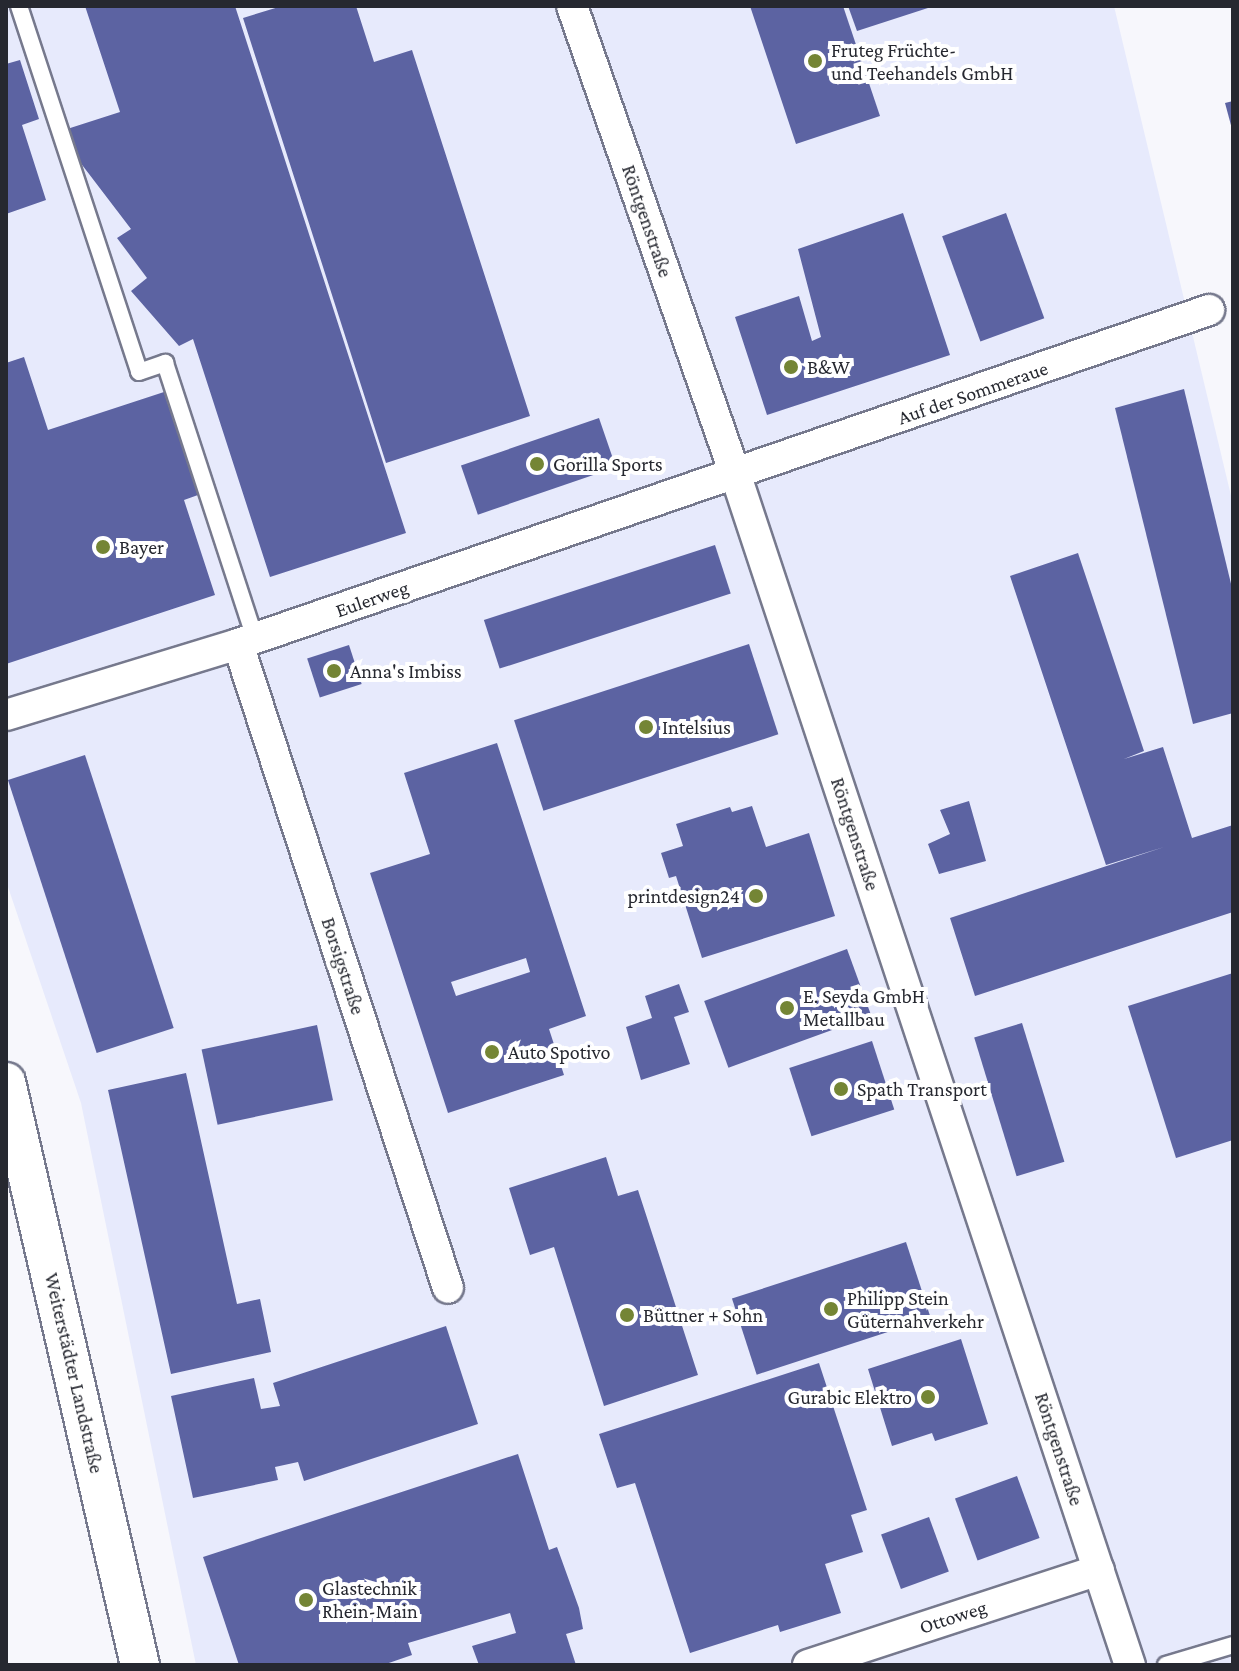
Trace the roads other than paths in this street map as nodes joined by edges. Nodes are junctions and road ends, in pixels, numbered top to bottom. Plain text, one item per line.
1 (19, 6) edge
2 (572, 6) edge
3 (1209, 310) dead end
4 (736, 476) junction
5 (246, 642) junction
6 (6, 715) edge
7 (6, 1082) edge
8 (448, 1288) dead end
9 (1099, 1570) junction
10 (1233, 1645) edge
11 (140, 1665) edge
12 (808, 1665) edge
13 (1130, 1665) edge
14 (1166, 1665) edge

1 - 5 lane
2 - 4 street, Röntgenstraße
3 - 4 street, Auf der Sommeraue
4 - 5 street, Eulerweg
4 - 9 street, Röntgenstraße
5 - 6 street, Eulerweg
5 - 8 street, Borsigstraße
7 - 11 street, Weiterstädter Landstraße
9 - 12 street, Ottoweg
9 - 13 street, Röntgenstraße
10 - 14 lane

